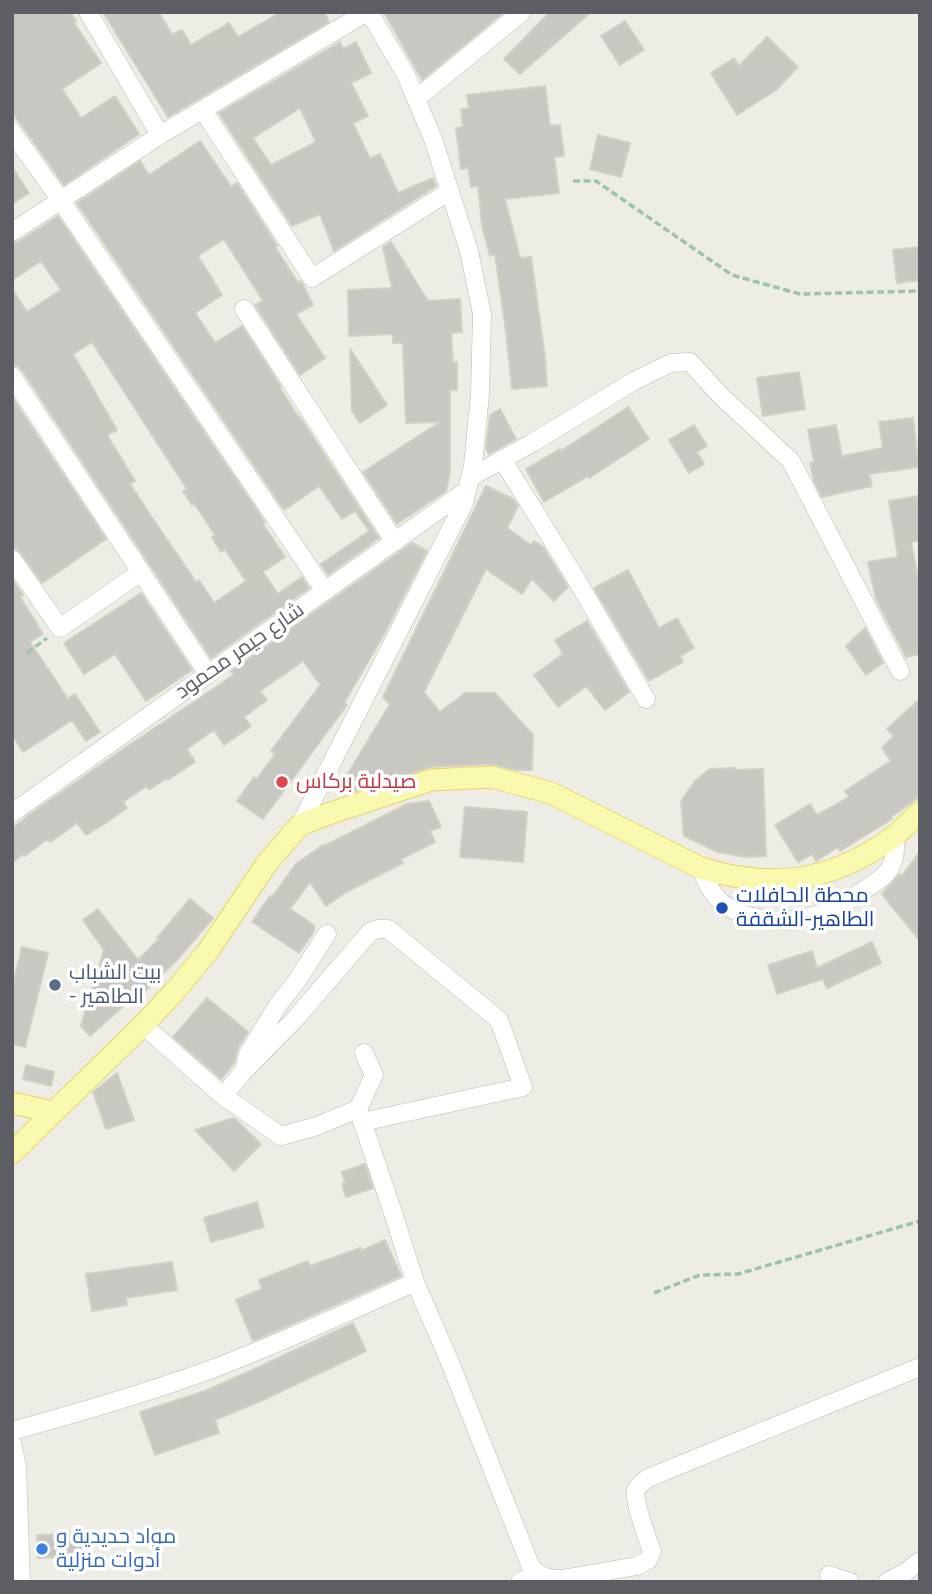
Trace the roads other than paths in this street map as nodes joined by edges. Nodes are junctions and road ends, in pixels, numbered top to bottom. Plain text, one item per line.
1 (88, 12) edge
2 (368, 12) edge
3 (522, 12) edge
4 (416, 99) junction
5 (203, 110) junction
6 (12, 132) edge
7 (160, 135) junction
8 (450, 191) junction
9 (60, 199) junction
10 (12, 232) edge
11 (244, 309) dead end
12 (12, 376) edge
13 (502, 459) junction
14 (469, 483) junction
15 (395, 542) junction
16 (12, 559) edge
17 (141, 572) junction
18 (325, 591) junction
19 (900, 671) dead end
20 (208, 674) junction
21 (646, 699) dead end
22 (13, 809) edge
23 (920, 811) edge
24 (300, 825) junction
25 (894, 836) junction
26 (701, 868) junction
27 (327, 934) dead end
28 (143, 1025) junction
29 (364, 1053) dead end
30 (244, 1071) junction
31 (223, 1096) junction
32 (12, 1102) edge
33 (53, 1112) junction
34 (360, 1115) junction
35 (12, 1153) edge
36 (415, 1282) junction
37 (920, 1367) edge
38 (12, 1430) edge
39 (12, 1443) edge
40 (920, 1561) edge
41 (538, 1575) junction
42 (829, 1575) dead end
43 (21, 1582) edge
44 (520, 1582) edge
45 (850, 1582) edge
46 (887, 1582) edge

1 - 7 street
2 - 4 street
2 - 5 street
3 - 4 street
4 - 8 street
5 - 7 street
5 - 8 street
6 - 9 street
7 - 9 street
8 - 14 street
9 - 10 street
9 - 18 street
11 - 15 street
12 - 17 street
13 - 14 street, شارع حيمر محمود
13 - 19 street, شارع حيمر محمود
13 - 21 street
14 - 15 street, شارع حيمر محمود
14 - 24 street
15 - 18 street, شارع حيمر محمود
16 - 17 street
17 - 20 street
18 - 20 street, شارع حيمر محمود
20 - 22 street, شارع حيمر محمود
23 - 25 main road
24 - 26 main road
24 - 28 main road
25 - 26 main road
25 - 26 street
27 - 30 street
28 - 31 street
28 - 33 main road
29 - 34 street
30 - 31 street
30 - 34 street
31 - 34 street
32 - 33 main road
33 - 35 main road
34 - 36 street
36 - 38 street
36 - 41 street
37 - 41 street
39 - 43 street
40 - 46 street
41 - 44 street
42 - 45 street

